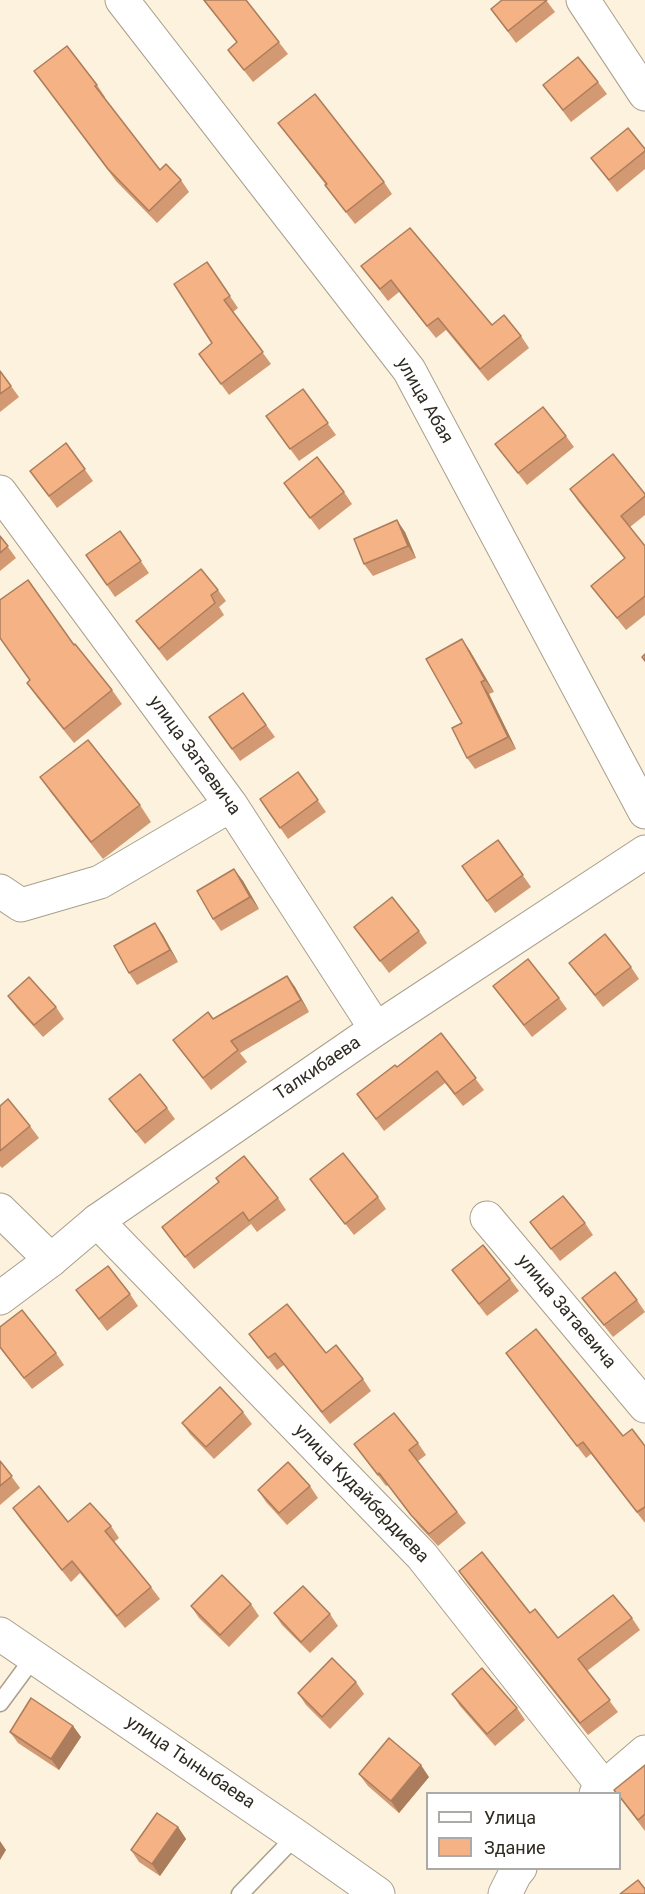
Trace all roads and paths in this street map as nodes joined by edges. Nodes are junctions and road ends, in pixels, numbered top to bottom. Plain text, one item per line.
1 (122, 0) edge
2 (584, 0) edge
3 (645, 94) edge
4 (0, 492) edge
5 (231, 805) junction
6 (645, 812) edge
7 (645, 852) edge
8 (0, 891) edge
9 (376, 1029) junction
10 (0, 1210) edge
11 (487, 1218) dead end
12 (97, 1221) junction
13 (51, 1260) junction
14 (0, 1298) edge
15 (645, 1406) edge
16 (0, 1634) edge
17 (34, 1657) junction
18 (0, 1703) edge
19 (645, 1752) edge
20 (600, 1790) edge
21 (296, 1836) junction
22 (519, 1870) edge
23 (240, 1894) edge
24 (378, 1894) edge
25 (505, 1894) edge

1 - 6 street, улица Абая
2 - 3 street
4 - 5 street, улица Затаевича
5 - 8 street
5 - 9 street, улица Затаевича
7 - 9 street, Талкибаева
9 - 12 street, Талкибаева
10 - 13 street
11 - 15 street, улица Затаевича
12 - 13 street, Талкибаева
12 - 20 street, улица Кудайбердиева
13 - 14 street, Талкибаева
16 - 17 street, улица Тыныбаева
17 - 18 lane
17 - 21 street, улица Тыныбаева
19 - 20 street
21 - 23 lane
21 - 24 street, улица Тыныбаева
22 - 25 street

